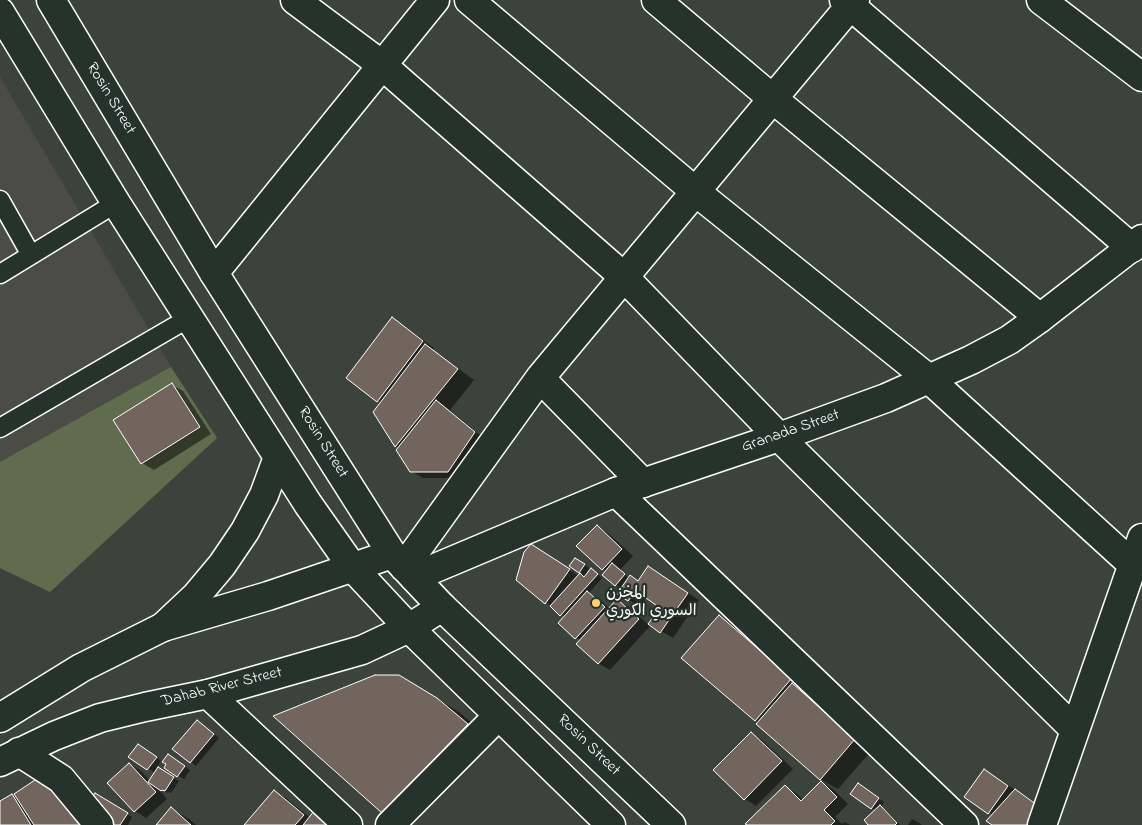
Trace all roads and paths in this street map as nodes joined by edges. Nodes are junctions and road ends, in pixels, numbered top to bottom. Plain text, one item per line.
1 (51, 0) edge
2 (295, 0) edge
3 (435, 0) edge
4 (469, 0) edge
5 (656, 0) edge
6 (1041, 0) edge
7 (850, 2) edge
8 (0, 12) edge
9 (382, 65) junction
10 (1142, 77) edge
11 (773, 99) junction
12 (696, 192) junction
13 (0, 200) edge
14 (116, 203) junction
15 (1137, 243) edge
16 (31, 254) junction
17 (214, 273) junction
18 (0, 274) edge
19 (624, 277) junction
20 (189, 318) junction
21 (1040, 318) junction
22 (540, 378) junction
23 (929, 379) junction
24 (0, 428) edge
25 (778, 437) junction
26 (278, 457) junction
27 (643, 483) junction
28 (616, 492) junction
29 (1142, 538) edge
30 (1133, 565) junction
31 (403, 566) junction
32 (353, 568) junction
33 (442, 607) junction
34 (163, 627) junction
35 (409, 628) junction
36 (208, 694) junction
37 (498, 716) junction
38 (0, 718) edge
39 (1075, 730) junction
40 (9, 757) edge
41 (99, 825) edge
42 (348, 825) edge
43 (390, 825) edge
44 (611, 825) edge
45 (671, 825) edge
46 (964, 825) edge
47 (1042, 825) edge

1 - 17 street, Rosin Street
2 - 9 street
3 - 9 street
4 - 12 street
5 - 11 street
6 - 10 street
7 - 11 street
7 - 15 street
8 - 14 street
9 - 17 street
9 - 19 street
11 - 12 street
11 - 21 street
12 - 19 street
12 - 23 street
13 - 16 lane
14 - 16 lane
14 - 20 street
15 - 21 street, Granada Street
16 - 18 lane
17 - 31 street, Rosin Street
19 - 22 street
19 - 25 street
20 - 24 lane
20 - 26 street
21 - 23 street, Granada Street
22 - 27 street
22 - 31 street
23 - 25 street, Granada Street
23 - 30 street
25 - 27 street, Granada Street
25 - 39 street
26 - 32 street
26 - 34 street
27 - 28 street, Granada Street
28 - 31 street, Granada Street
28 - 46 street
29 - 30 street
30 - 39 street
31 - 32 street
31 - 33 street, Rosin Street
32 - 34 street
32 - 35 street
33 - 35 street, Dahab River Street
33 - 45 street, Rosin Street
34 - 38 street
35 - 36 street, Dahab River Street
35 - 37 street
36 - 40 street, Dahab River Street
36 - 42 street
37 - 43 street
37 - 44 street
39 - 47 street
40 - 41 street

